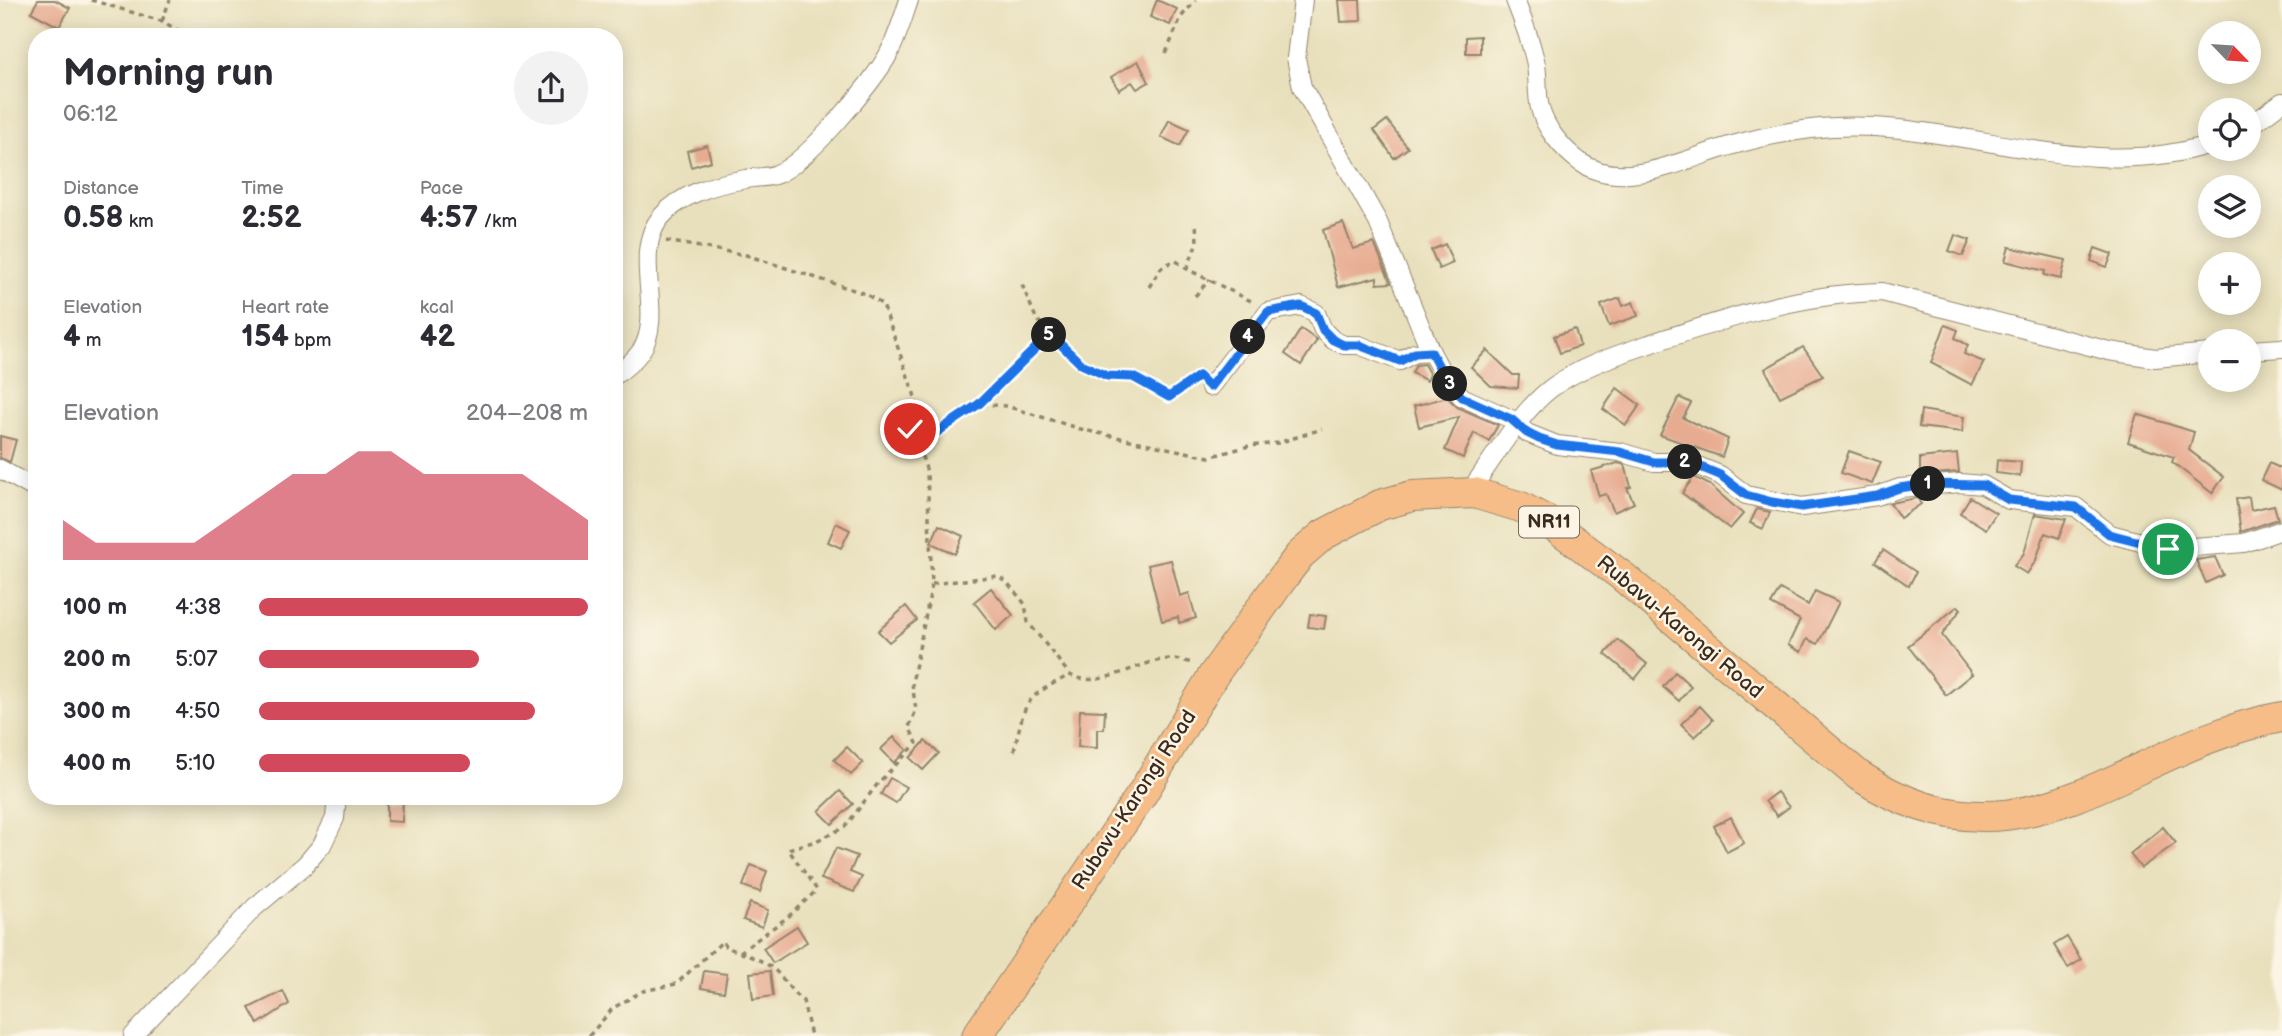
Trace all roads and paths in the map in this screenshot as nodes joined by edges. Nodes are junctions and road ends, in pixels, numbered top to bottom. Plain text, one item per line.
1 (91, 0) edge
2 (170, 0) edge
3 (909, 0) edge
4 (1196, 0) edge
5 (1303, 0) edge
6 (1515, 0) edge
7 (161, 22) junction
8 (173, 28) edge
9 (1166, 53) dead end
10 (2282, 102) edge
11 (2261, 118) edge
12 (2198, 147) edge
13 (1196, 222) dead end
14 (650, 237) junction
15 (1187, 270) junction
16 (1210, 279) junction
17 (1020, 280) dead end
18 (1149, 287) dead end
19 (1195, 296) dead end
20 (1268, 312) junction
21 (1050, 334) junction
22 (2282, 348) edge
23 (2261, 349) edge
24 (1431, 352) junction
25 (2198, 354) edge
26 (623, 368) edge
27 (1210, 387) joint
28 (979, 404) junction
29 (1518, 424) junction
30 (1322, 429) dead end
31 (915, 447) junction
32 (0, 469) edge
33 (28, 485) edge
34 (1474, 493) junction
35 (2282, 530) edge
36 (932, 584) junction
37 (1214, 674) junction
38 (1070, 676) junction
39 (2282, 717) edge
40 (1014, 751) dead end
41 (336, 805) edge
42 (739, 953) junction
43 (133, 1036) edge
44 (589, 1036) edge
45 (811, 1036) edge
46 (977, 1036) edge

1 - 7 path
2 - 7 path
3 - 14 street
4 - 9 path
5 - 24 street
6 - 12 street
7 - 8 path
10 - 11 street
13 - 15 path
14 - 26 street
14 - 31 path
15 - 16 path
15 - 18 path
16 - 19 path
16 - 20 path
17 - 21 path
20 - 24 street
20 - 27 street
21 - 27 path
21 - 28 path
22 - 23 street
24 - 29 street
25 - 29 street
28 - 30 path
28 - 31 path
29 - 34 street
29 - 35 street
31 - 36 path
32 - 33 street
34 - 37 highway, Rubavu-Karongi Road / NR11
34 - 39 highway, Rubavu-Karongi Road / NR11
36 - 38 path
36 - 42 path
37 - 38 path
37 - 46 highway, Rubavu-Karongi Road / NR11
38 - 40 path
41 - 43 street
42 - 44 path
42 - 45 path

